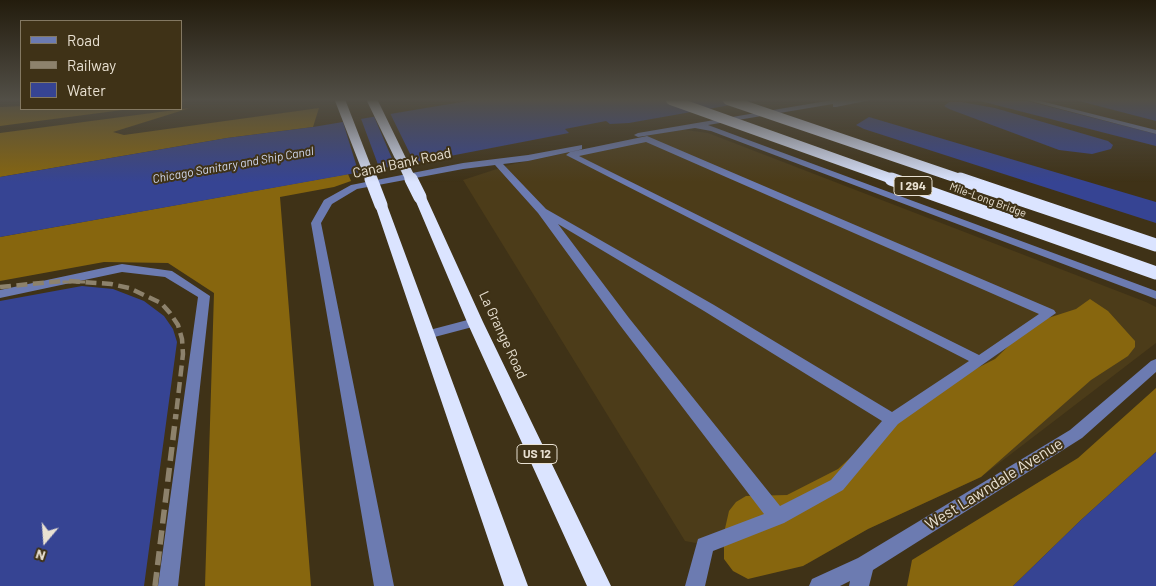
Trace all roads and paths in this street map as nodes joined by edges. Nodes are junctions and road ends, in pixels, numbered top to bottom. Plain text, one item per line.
1 (351, 127) edge
2 (386, 127) edge
3 (676, 127) edge
4 (703, 127) edge
5 (748, 127) edge
6 (809, 127) edge
7 (1138, 127) edge
8 (1156, 132) edge
9 (498, 162) junction
10 (542, 211) junction
11 (1156, 245) edge
12 (1156, 273) edge
13 (0, 294) edge
14 (1156, 295) edge
15 (476, 322) junction
16 (427, 335) junction
17 (980, 360) junction
18 (1156, 364) edge
19 (892, 420) junction
20 (777, 517) junction
21 (864, 564) junction
22 (168, 586) edge
23 (384, 586) edge
24 (516, 586) edge
25 (599, 586) edge
26 (695, 586) edge
27 (819, 586) edge
28 (859, 586) edge

1 - 16 highway, bridge
2 - 15 highway, La Grange Road / US 12, bridge
3 - 9 lane, Canal Bank Road
4 - 14 lane
5 - 12 highway, Mile-Long Bridge / I 294, bridge
6 - 11 highway, Mile-Long Bridge / I 294, bridge
7 - 8 lane
9 - 10 lane
9 - 23 lane, Canal Bank Road
10 - 19 lane
10 - 20 lane
13 - 22 lane
15 - 16 lane
15 - 25 highway, La Grange Road / US 12
16 - 24 highway
17 - 17 lane
17 - 19 lane
18 - 21 lane, West Lawndale Avenue
19 - 20 lane
20 - 26 lane
21 - 27 lane, West Lawndale Avenue
21 - 28 lane

